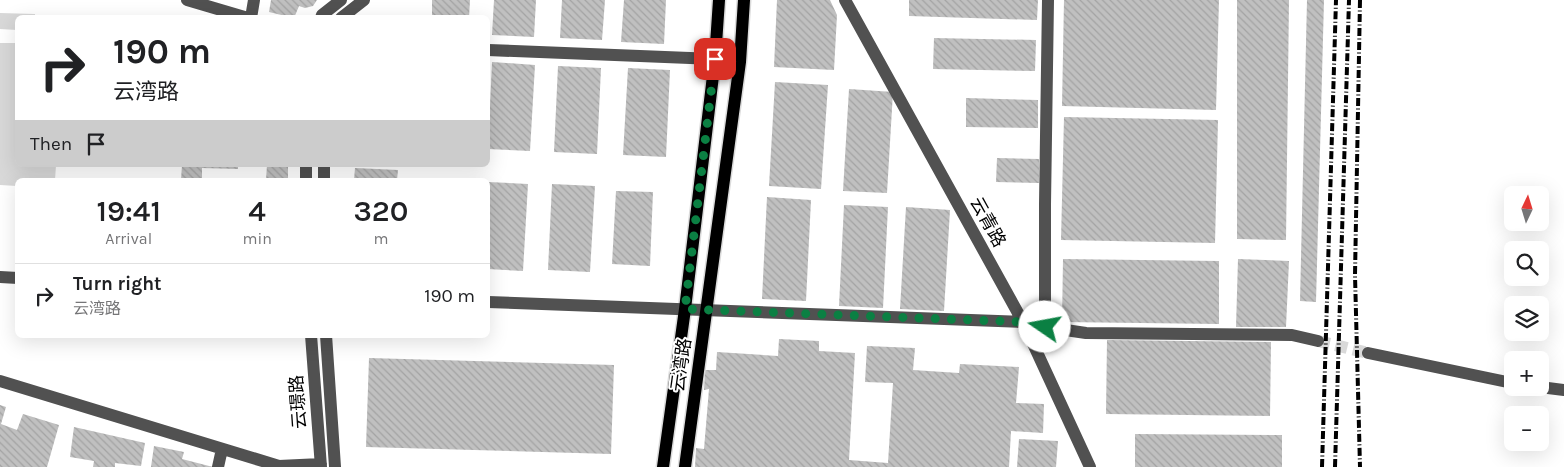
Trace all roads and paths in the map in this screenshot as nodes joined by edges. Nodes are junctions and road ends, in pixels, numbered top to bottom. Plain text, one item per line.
1 (187, 0) edge
2 (254, 0) edge
3 (341, 0) edge
4 (364, 0) edge
5 (720, 0) edge
6 (744, 0) edge
7 (845, 0) edge
8 (1048, 0) edge
9 (240, 15) edge
10 (251, 15) edge
11 (322, 15) edge
12 (345, 15) edge
13 (490, 50) edge
14 (715, 59) junction
15 (0, 277) edge
16 (15, 278) edge
17 (490, 302) edge
18 (685, 309) junction
19 (706, 310) junction
20 (1023, 322) junction
21 (1045, 327) junction
22 (311, 338) edge
23 (326, 338) edge
24 (1318, 341) tunnel mouth
25 (1368, 354) tunnel mouth
26 (0, 381) edge
27 (1504, 381) edge
28 (1549, 388) edge
29 (1564, 390) edge
30 (222, 449) junction
31 (321, 466) edge
32 (218, 467) edge
33 (335, 467) edge
34 (663, 467) edge
35 (685, 467) edge
36 (1090, 467) edge

1 - 9 street
2 - 10 street
3 - 11 street
4 - 12 street
5 - 14 main road, 云湾路
6 - 19 main road, 云湾路
7 - 20 street, 云青路
8 - 21 street
13 - 14 street
14 - 18 main road, 云湾路
15 - 16 street
17 - 18 street
18 - 19 street
18 - 34 main road, 云湾路
19 - 20 street
19 - 35 main road, 云湾路
20 - 21 street
20 - 36 street, 云青路
21 - 24 street
22 - 31 street, 云璟路
23 - 33 street, 云璟路
25 - 27 street
26 - 30 street
28 - 29 street
30 - 31 street
30 - 32 street

